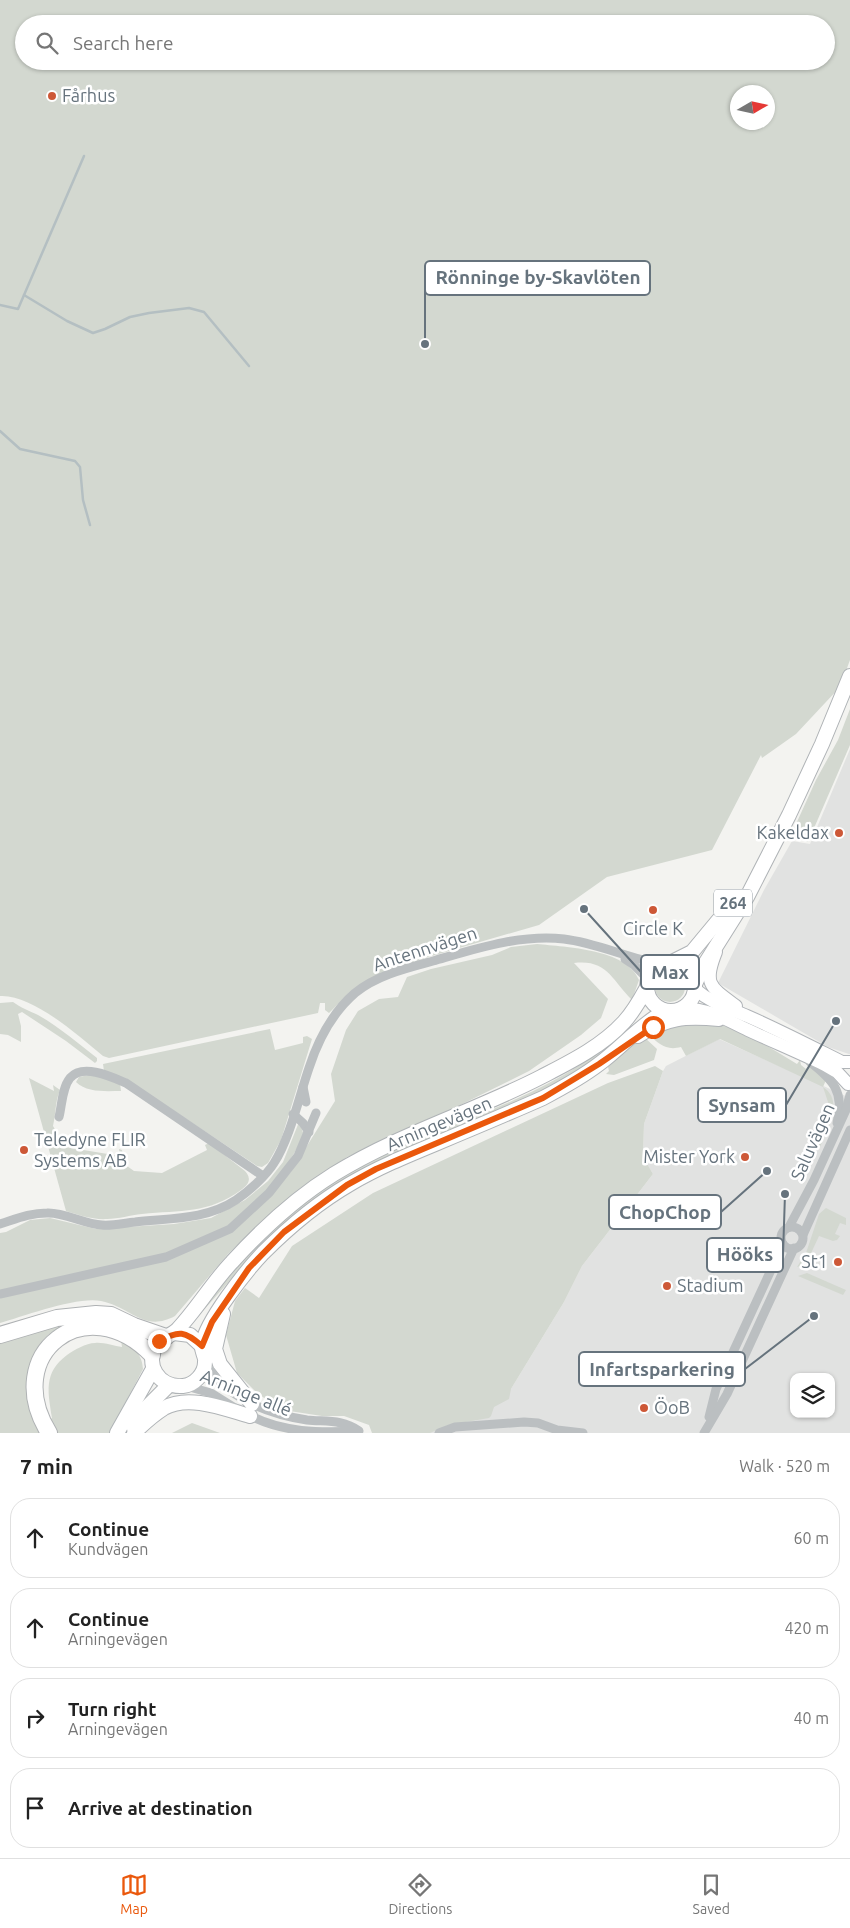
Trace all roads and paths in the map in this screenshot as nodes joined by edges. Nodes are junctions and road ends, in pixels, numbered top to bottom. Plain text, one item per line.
1 (850, 676) edge
2 (781, 832) junction
3 (724, 932) junction
4 (615, 952) junction
5 (667, 963) junction
6 (647, 984) junction
7 (695, 986) junction
8 (684, 1008) junction
9 (665, 1011) junction
10 (747, 1016) junction
11 (732, 1022) junction
12 (796, 1052) junction
13 (850, 1062) edge
14 (599, 1064) junction
15 (850, 1071) edge
16 (303, 1087) junction
17 (849, 1089) edge
18 (306, 1102) dead end
19 (316, 1113) dead end
20 (293, 1114) junction
21 (60, 1117) dead end
22 (850, 1130) edge
23 (309, 1132) junction
24 (833, 1139) junction
25 (263, 1176) junction
26 (0, 1224) edge
27 (789, 1227) junction
28 (803, 1234) junction
29 (783, 1244) junction
30 (794, 1248) junction
31 (0, 1294) edge
32 (228, 1299) junction
33 (0, 1335) edge
34 (170, 1335) junction
35 (202, 1346) junction
36 (152, 1362) junction
37 (205, 1362) junction
38 (169, 1385) junction
39 (185, 1386) junction
40 (251, 1410) junction
41 (706, 1429) edge
42 (360, 1432) edge
43 (49, 1433) edge
44 (117, 1433) edge
45 (130, 1433) edge
46 (134, 1433) edge
47 (438, 1433) edge
48 (582, 1433) edge

1 - 2 main road, 264
2 - 3 main road, 264
2 - 5 main road, 264
3 - 7 main road, 264
3 - 10 street
4 - 5 street, Antennvägen
4 - 6 street, Antennvägen
4 - 16 street, Antennvägen
5 - 6 main road, 264
5 - 7 main road
6 - 9 main road
6 - 34 main road, Arningevägen / 264
7 - 8 main road, 264
7 - 10 street
8 - 9 main road
8 - 11 street
9 - 14 main road, Arningevägen
10 - 13 street
11 - 12 street
11 - 14 street
12 - 17 street
12 - 24 street
14 - 32 main road, Arningevägen
15 - 17 street
16 - 18 street, Antennvägen
16 - 20 street, Antennvägen
17 - 24 street, Saluvägen
19 - 23 street
20 - 23 street
20 - 25 street, Antennvägen
21 - 25 street
22 - 28 street, Saluvägen
23 - 31 street
24 - 27 street, Saluvägen
25 - 26 street, Antennvägen
27 - 28 street
27 - 29 street, Saluvägen
28 - 30 street, Saluvägen
29 - 30 street
29 - 41 street, Saluvägen
30 - 41 street, Saluvägen
32 - 35 main road, Arningevägen
32 - 40 main road
33 - 34 highway
34 - 35 main road
34 - 36 main road, Arningevägen / 264
35 - 37 main road
36 - 38 main road
36 - 43 highway
36 - 44 main road, Arningevägen / 264
37 - 39 main road
37 - 40 street, Arninge allé
38 - 39 main road
38 - 45 main road
39 - 40 street, Arninge allé
40 - 42 street, Arninge allé
40 - 46 main road
47 - 48 street

